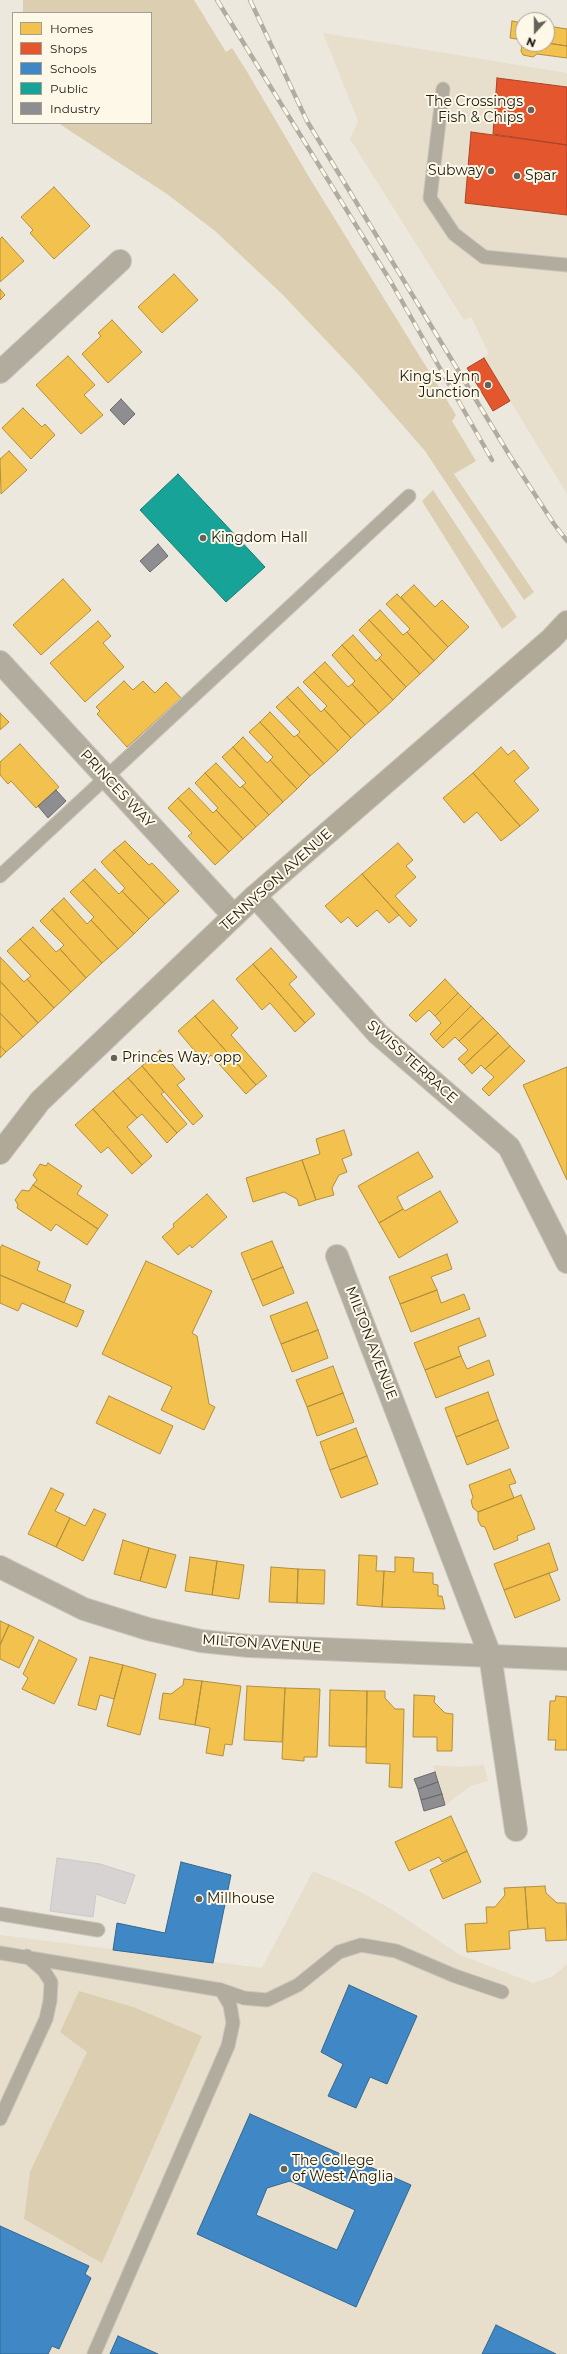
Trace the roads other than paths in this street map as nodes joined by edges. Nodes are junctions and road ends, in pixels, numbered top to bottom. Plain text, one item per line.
1 (443, 89) dead end
2 (120, 261) dead end
3 (567, 264) edge
4 (0, 372) edge
5 (409, 496) dead end
6 (567, 622) edge
7 (0, 662) edge
8 (106, 778) junction
9 (0, 876) edge
10 (255, 896) junction
11 (234, 916) junction
12 (0, 1153) edge
13 (561, 1233) edge
14 (337, 1256) dead end
15 (567, 1262) edge
16 (0, 1567) edge
17 (490, 1655) junction
18 (567, 1659) edge
19 (516, 1830) dead end
20 (0, 1914) edge
21 (98, 1930) dead end
22 (0, 1953) edge
23 (27, 1956) junction
24 (221, 1990) junction
25 (502, 1992) dead end
26 (0, 2119) edge
27 (94, 2354) edge

1 - 3 lane
2 - 4 street
5 - 8 lane
6 - 10 main road, TENNYSON AVENUE
7 - 8 street, PRINCES WAY
8 - 9 lane
8 - 11 street, PRINCES WAY
10 - 11 main road, TENNYSON AVENUE
10 - 13 street, SWISS TERRACE
11 - 12 main road, TENNYSON AVENUE
13 - 15 street, SWISS TERRACE
14 - 17 street, MILTON AVENUE
16 - 17 street, MILTON AVENUE
17 - 18 street, MILTON AVENUE
17 - 19 street, MILTON AVENUE
20 - 21 lane
22 - 23 lane
23 - 24 lane
23 - 26 lane
24 - 25 lane
24 - 27 lane

